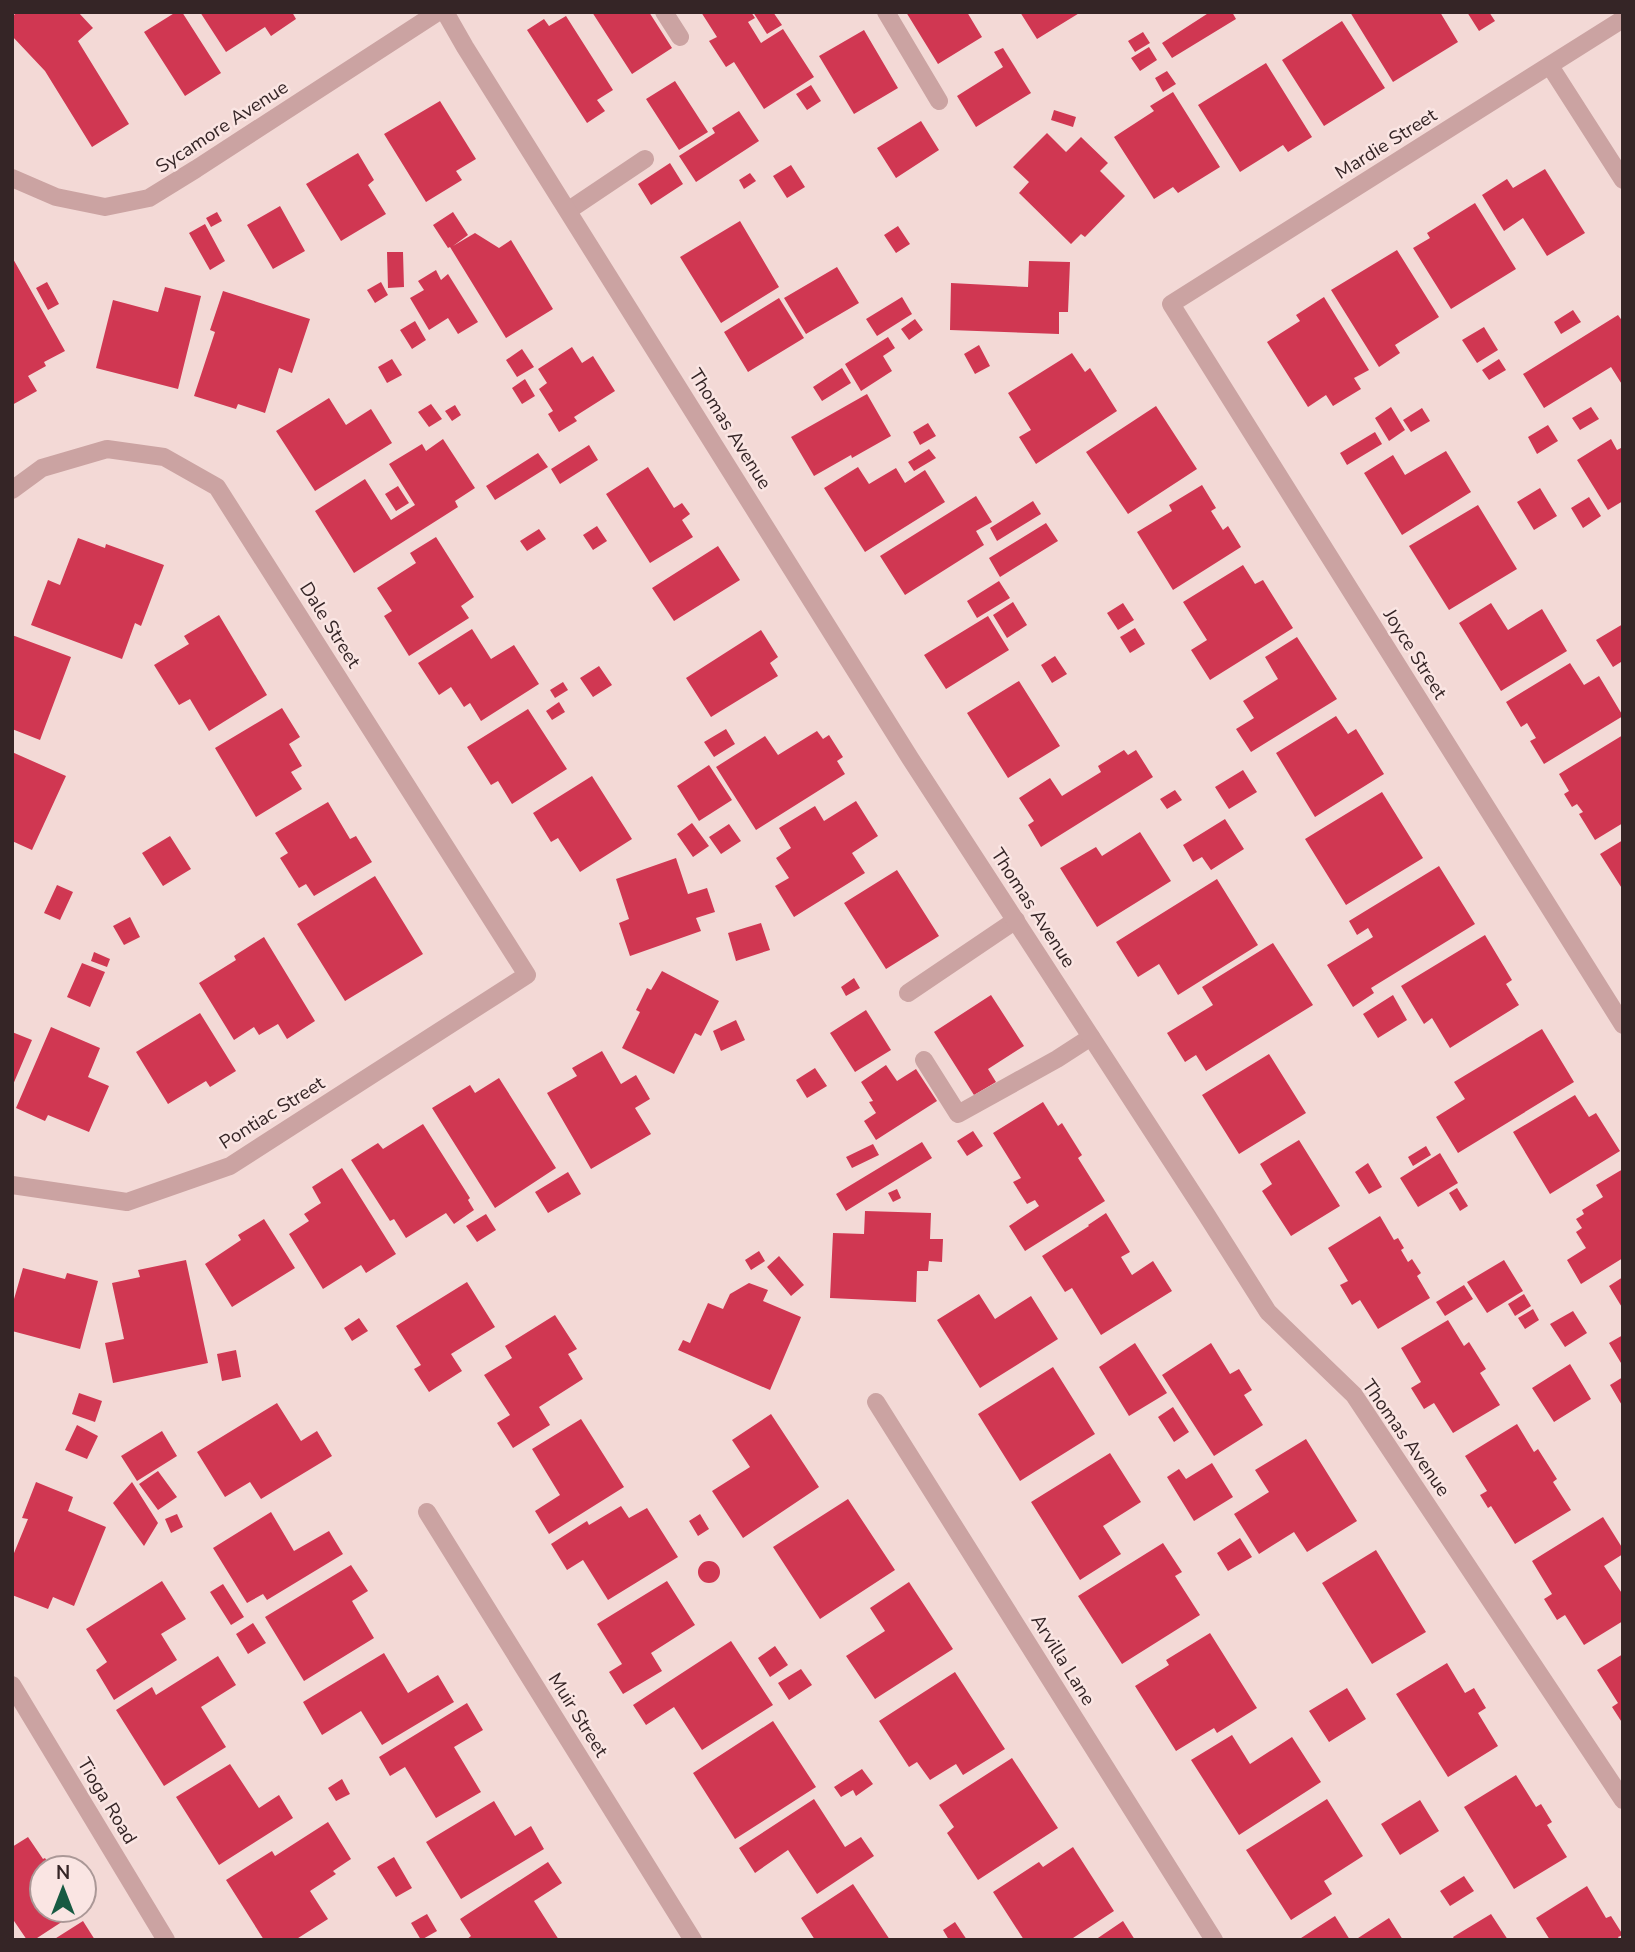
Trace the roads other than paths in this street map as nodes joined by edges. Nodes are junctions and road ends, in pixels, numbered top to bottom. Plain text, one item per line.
1 (438, 12) edge
2 (445, 12) edge
3 (664, 12) edge
4 (886, 12) edge
5 (1623, 19) edge
6 (680, 37) dead end
7 (1550, 65) junction
8 (939, 101) dead end
9 (645, 159) dead end
10 (12, 178) edge
11 (1623, 180) edge
12 (569, 210) junction
13 (1171, 304) joint
14 (12, 490) edge
15 (1016, 920) junction
16 (527, 975) joint
17 (908, 993) dead end
18 (1623, 1025) edge
19 (1091, 1037) junction
20 (924, 1060) dead end
21 (12, 1185) edge
22 (876, 1402) dead end
23 (427, 1512) dead end
24 (12, 1685) edge
25 (1623, 1800) edge
26 (166, 1940) edge
27 (693, 1940) edge
28 (1214, 1940) edge

1 - 10 street, Sycamore Avenue
2 - 12 street, Thomas Avenue
3 - 6 street
4 - 8 street
5 - 7 street, Mardie Street
7 - 11 street
7 - 13 street, Mardie Street
9 - 12 street
12 - 15 street, Thomas Avenue
13 - 18 street, Joyce Street
14 - 16 street, Dale Street
15 - 17 street
15 - 19 street, Thomas Avenue
16 - 21 street, Pontiac Street
19 - 20 street
19 - 25 street, Thomas Avenue
22 - 28 street, Arvilla Lane
23 - 27 street, Muir Street
24 - 26 street, Tioga Road

